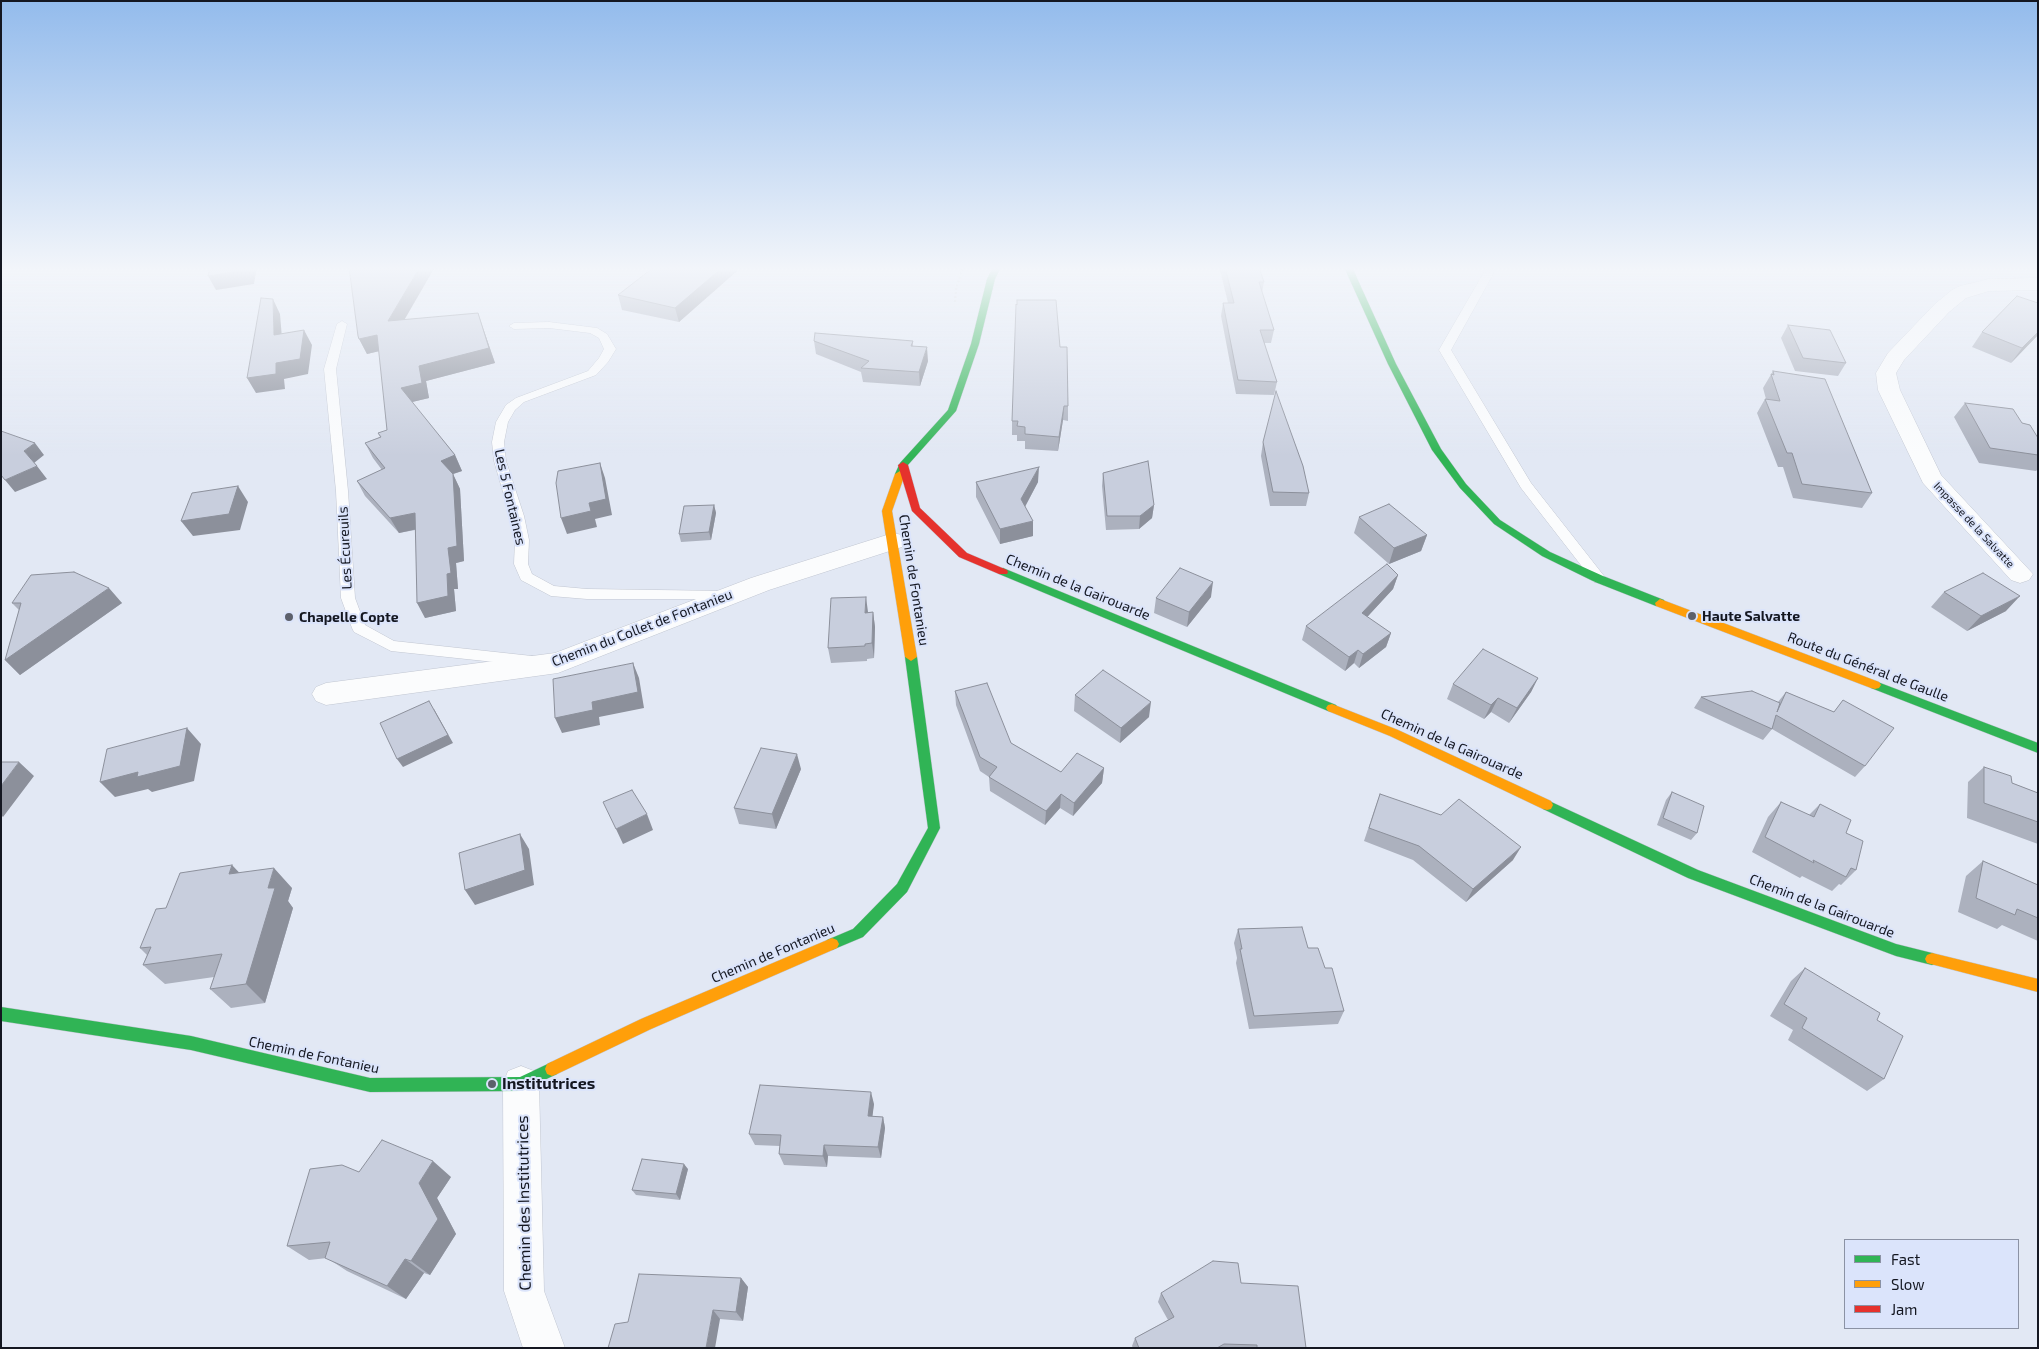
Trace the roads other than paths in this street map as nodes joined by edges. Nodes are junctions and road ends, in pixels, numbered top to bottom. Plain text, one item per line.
1 (340, 330) edge
2 (593, 330) edge
3 (978, 330) edge
4 (1377, 330) edge
5 (1457, 330) edge
6 (1921, 330) edge
7 (903, 465) junction
8 (893, 541) junction
9 (2020, 574) dead end
10 (1599, 579) junction
11 (727, 596) junction
12 (558, 663) junction
13 (326, 694) dead end
14 (2038, 748) edge
15 (2038, 986) edge
16 (1, 1014) edge
17 (521, 1084) junction
18 (544, 1348) edge

1 - 12 lane, Les Écureuils
2 - 11 lane, Les 5 Fontaines
3 - 7 street, Chemin de Fontanieu
4 - 10 street, Route du Général de Gaulle
5 - 10 lane
6 - 9 street, Impasse de la Salvatte
7 - 8 street, Chemin de Fontanieu
7 - 15 street, Chemin de la Gairouarde
8 - 11 street, Chemin du Collet de Fontanieu
8 - 17 street, Chemin de Fontanieu
10 - 14 street, Route du Général de Gaulle
11 - 12 street, Chemin du Collet de Fontanieu
12 - 13 street, Chemin du Collet de Fontanieu
16 - 17 street, Chemin de Fontanieu
17 - 18 street, Chemin des Institutrices

